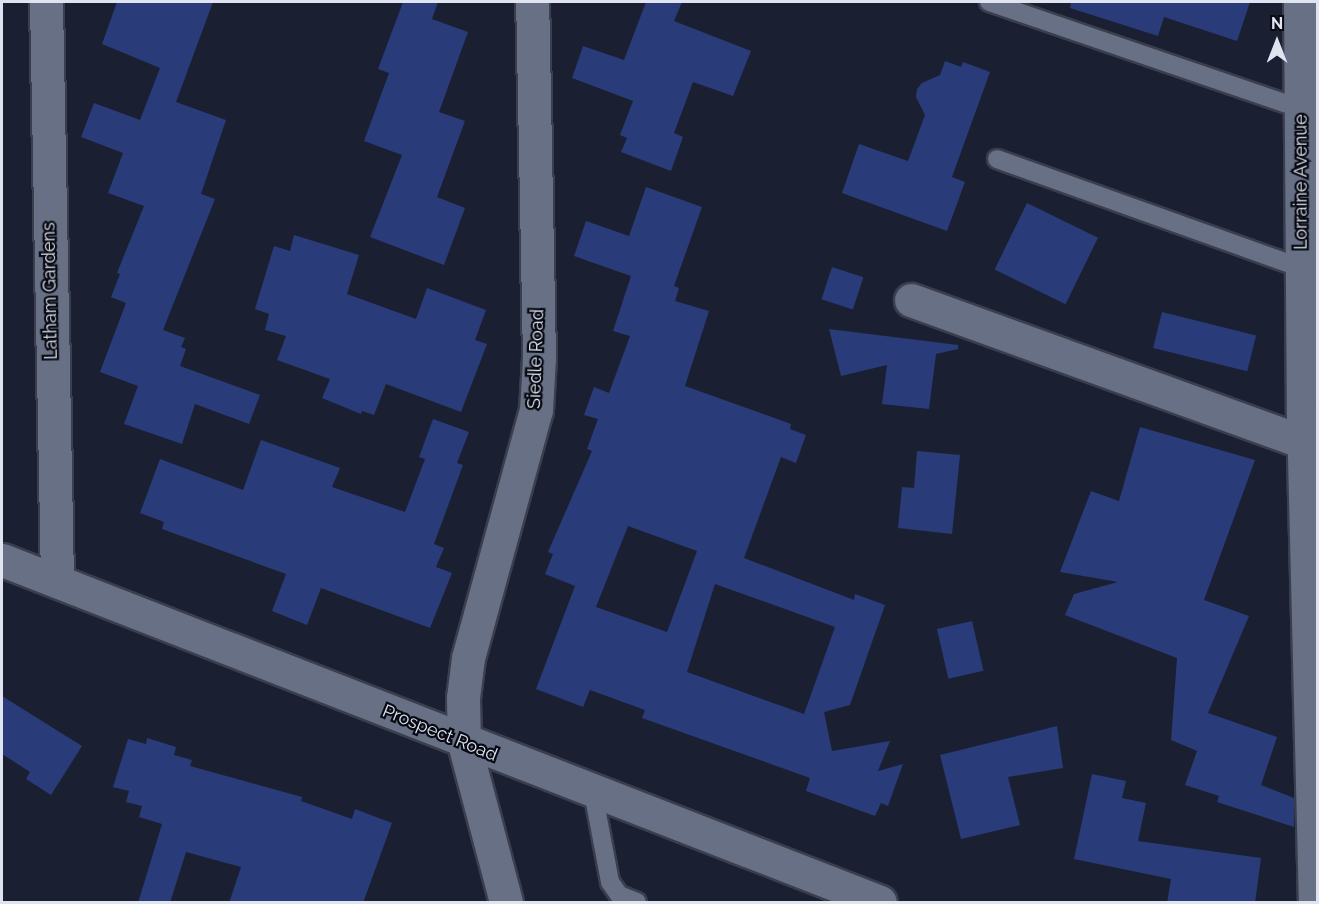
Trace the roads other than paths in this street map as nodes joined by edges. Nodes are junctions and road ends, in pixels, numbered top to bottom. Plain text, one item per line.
1 (46, 2) edge
2 (532, 2) edge
3 (989, 2) edge
4 (1300, 2) edge
5 (1301, 109) junction
6 (997, 159) dead end
7 (1302, 268) junction
8 (911, 300) dead end
9 (1309, 427) edge
10 (2, 560) edge
11 (57, 580) junction
12 (464, 743) junction
13 (593, 792) junction
14 (506, 903) edge
15 (637, 903) edge
16 (880, 903) edge
17 (1315, 903) edge

1 - 11 street, Latham Gardens
2 - 12 street, Siedle Road
3 - 5 lane
4 - 5 street, Lorraine Avenue
5 - 7 street, Lorraine Avenue
6 - 7 lane
7 - 9 street, Lorraine Avenue
8 - 9 street
9 - 17 street, Lorraine Avenue
10 - 11 street, Prospect Road
11 - 12 street, Prospect Road
12 - 13 street, Prospect Road
12 - 14 street, Siedle Road
13 - 15 lane
13 - 16 street, Prospect Road

